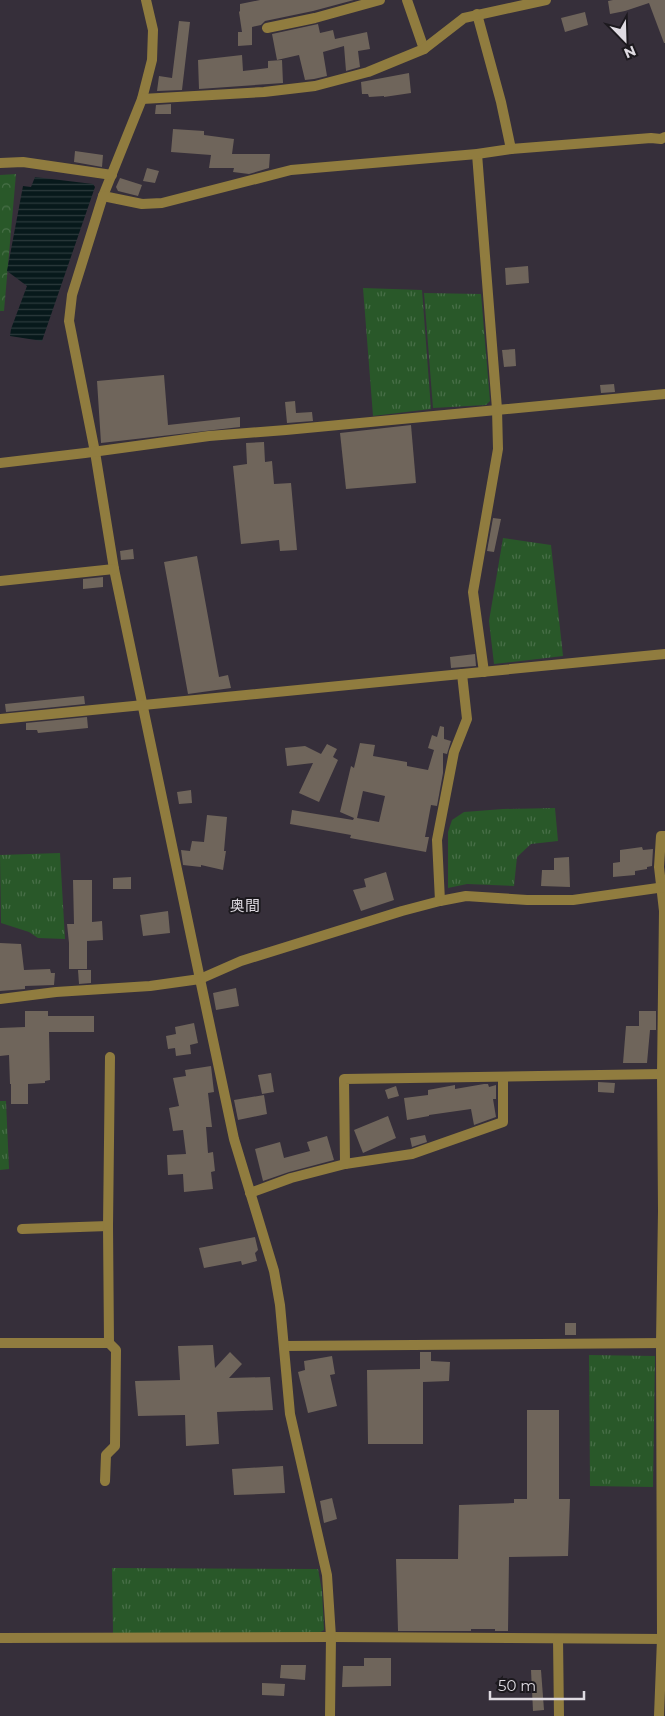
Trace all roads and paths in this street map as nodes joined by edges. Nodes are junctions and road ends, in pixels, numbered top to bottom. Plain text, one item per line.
1 (146, 0) edge
2 (380, 0) edge
3 (407, 0) edge
4 (546, 0) edge
5 (477, 14) junction
6 (267, 28) dead end
7 (424, 49) junction
8 (142, 99) junction
9 (665, 137) edge
10 (511, 149) junction
11 (477, 154) junction
12 (0, 163) edge
13 (112, 174) junction
14 (103, 196) junction
15 (665, 394) edge
16 (497, 409) junction
17 (95, 452) junction
18 (0, 463) edge
19 (114, 569) junction
20 (0, 581) edge
21 (665, 654) edge
22 (484, 672) junction
23 (462, 674) junction
24 (142, 705) junction
25 (0, 719) edge
26 (665, 836) edge
27 (663, 887) edge
28 (440, 901) junction
29 (200, 980) junction
30 (0, 999) edge
31 (110, 1057) dead end
32 (662, 1074) junction
33 (503, 1077) junction
34 (344, 1164) junction
35 (250, 1193) junction
36 (664, 1211) edge
37 (108, 1226) junction
38 (22, 1229) dead end
39 (0, 1343) edge
40 (109, 1343) junction
41 (663, 1343) edge
42 (284, 1346) junction
43 (105, 1481) dead end
44 (331, 1637) junction
45 (0, 1638) edge
46 (558, 1639) junction
47 (663, 1639) edge
48 (330, 1716) edge
49 (559, 1716) edge
50 (659, 1716) edge

1 - 8 street
2 - 6 street
3 - 7 street
4 - 5 street
5 - 7 street
5 - 10 street
7 - 8 street
8 - 13 street
9 - 10 street
10 - 11 street
11 - 14 street
11 - 16 street
12 - 13 street
13 - 14 street
14 - 17 street
15 - 16 street
16 - 17 street
16 - 22 street
17 - 18 street
17 - 19 street
19 - 20 street
19 - 24 street
21 - 22 street
22 - 23 street
23 - 24 street
23 - 28 street
24 - 25 street
24 - 29 street
26 - 27 street
27 - 28 street
27 - 32 street
28 - 29 street
29 - 30 street
29 - 35 street
31 - 37 street
32 - 33 street
32 - 36 street
33 - 34 street
33 - 34 street
34 - 35 street
35 - 42 street
36 - 41 street
37 - 38 street
37 - 40 street
39 - 40 street
40 - 43 street
41 - 42 street
41 - 47 street
42 - 44 street
44 - 45 street
44 - 46 street
44 - 48 street
46 - 47 street
46 - 49 street
47 - 50 street

